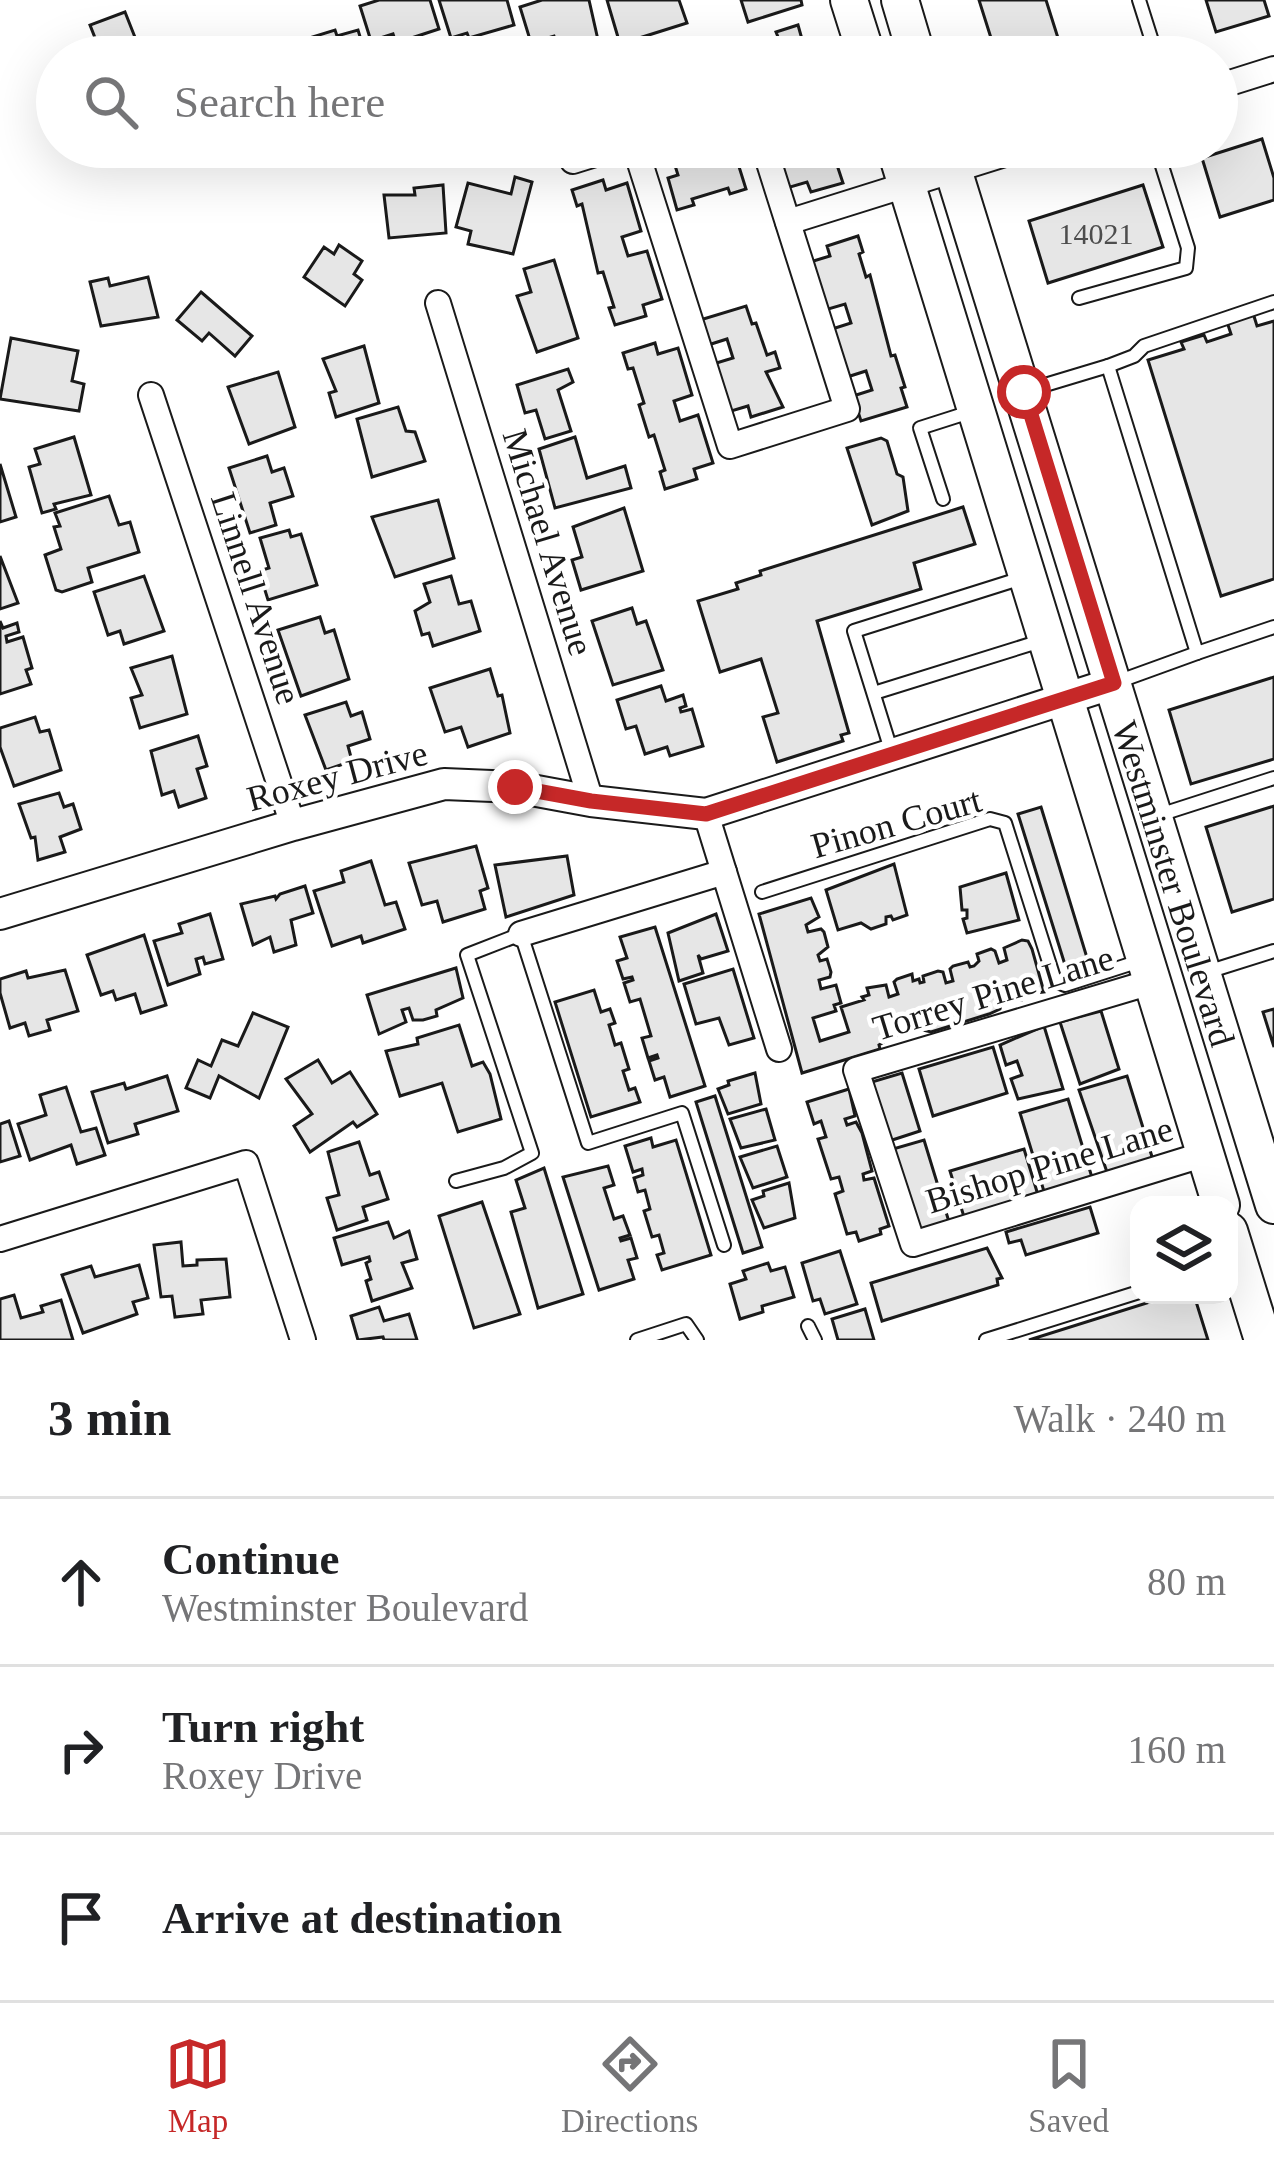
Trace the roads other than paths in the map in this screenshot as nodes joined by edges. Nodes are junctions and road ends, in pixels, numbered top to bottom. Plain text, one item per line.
1 (849, 0) edge
2 (900, 0) edge
3 (1139, 0) edge
4 (860, 36) edge
5 (911, 36) edge
6 (1150, 36) edge
7 (1274, 69) edge
8 (1238, 80) edge
9 (642, 168) edge
10 (771, 168) edge
11 (902, 168) edge
12 (934, 168) edge
13 (952, 168) edge
14 (1163, 168) edge
15 (907, 185) junction
16 (788, 222) junction
17 (1079, 298) dead end
18 (1274, 302) edge
19 (438, 303) dead end
20 (1108, 367) junction
21 (1024, 392) junction
22 (152, 395) dead end
23 (977, 410) junction
24 (943, 500) dead end
25 (1028, 576) junction
26 (1274, 627) edge
27 (1048, 639) junction
28 (1197, 653) junction
29 (1114, 683) junction
30 (874, 693) junction
31 (1067, 698) junction
32 (892, 754) junction
33 (1274, 778) edge
34 (591, 801) junction
35 (706, 814) junction
36 (1154, 817) junction
37 (293, 825) junction
38 (724, 872) junction
39 (762, 892) dead end
40 (0, 912) edge
41 (521, 934) junction
42 (1274, 951) edge
43 (1148, 971) junction
44 (1203, 974) junction
45 (779, 1049) dead end
46 (1263, 1133) edge
47 (1205, 1154) junction
48 (456, 1181) dead end
49 (1218, 1196) edge
50 (1274, 1205) edge
51 (0, 1239) edge
52 (914, 1244) joint
53 (724, 1245) dead end
54 (1238, 1269) edge
55 (1130, 1295) edge
56 (808, 1326) dead end
57 (303, 1340) edge
58 (637, 1340) edge
59 (697, 1340) edge
60 (815, 1340) edge
61 (986, 1340) edge
62 (1263, 1340) edge

1 - 4 main road
2 - 5 main road
3 - 6 lane
7 - 8 street
9 - 16 street
10 - 16 street
11 - 15 main road, Westminster Boulevard
12 - 15 street
13 - 21 main road, Westminster Boulevard
14 - 17 lane
15 - 16 street
15 - 23 main road, Westminster Boulevard
18 - 20 lane
19 - 34 street, Michael Avenue
20 - 21 lane
20 - 28 lane
21 - 29 main road, Westminster Boulevard
22 - 37 street, Linnell Avenue
23 - 24 lane
23 - 25 main road, Westminster Boulevard
25 - 27 main road, Westminster Boulevard
25 - 30 lane
26 - 28 lane
27 - 30 lane
27 - 31 main road, Westminster Boulevard
28 - 29 lane
29 - 31 street, Roxey Drive
29 - 36 main road, Westminster Boulevard
30 - 32 lane
31 - 32 street, Roxey Drive
31 - 43 main road, Westminster Boulevard
32 - 35 street, Roxey Drive
33 - 36 lane
34 - 35 street, Roxey Drive
34 - 37 street, Roxey Drive
35 - 38 street
36 - 44 main road, Westminster Boulevard
37 - 40 street, Roxey Drive
38 - 41 street
38 - 45 street
39 - 43 lane, Pinon Court
41 - 48 lane
41 - 53 lane
42 - 44 lane
43 - 47 main road, Westminster Boulevard
43 - 52 street, Torrey Pine Lane
44 - 46 main road, Westminster Boulevard
46 - 50 main road, Westminster Boulevard
47 - 49 main road, Westminster Boulevard
47 - 52 street, Bishop Pine Lane
51 - 57 street
54 - 62 main road
55 - 61 lane
56 - 60 lane
58 - 59 lane

